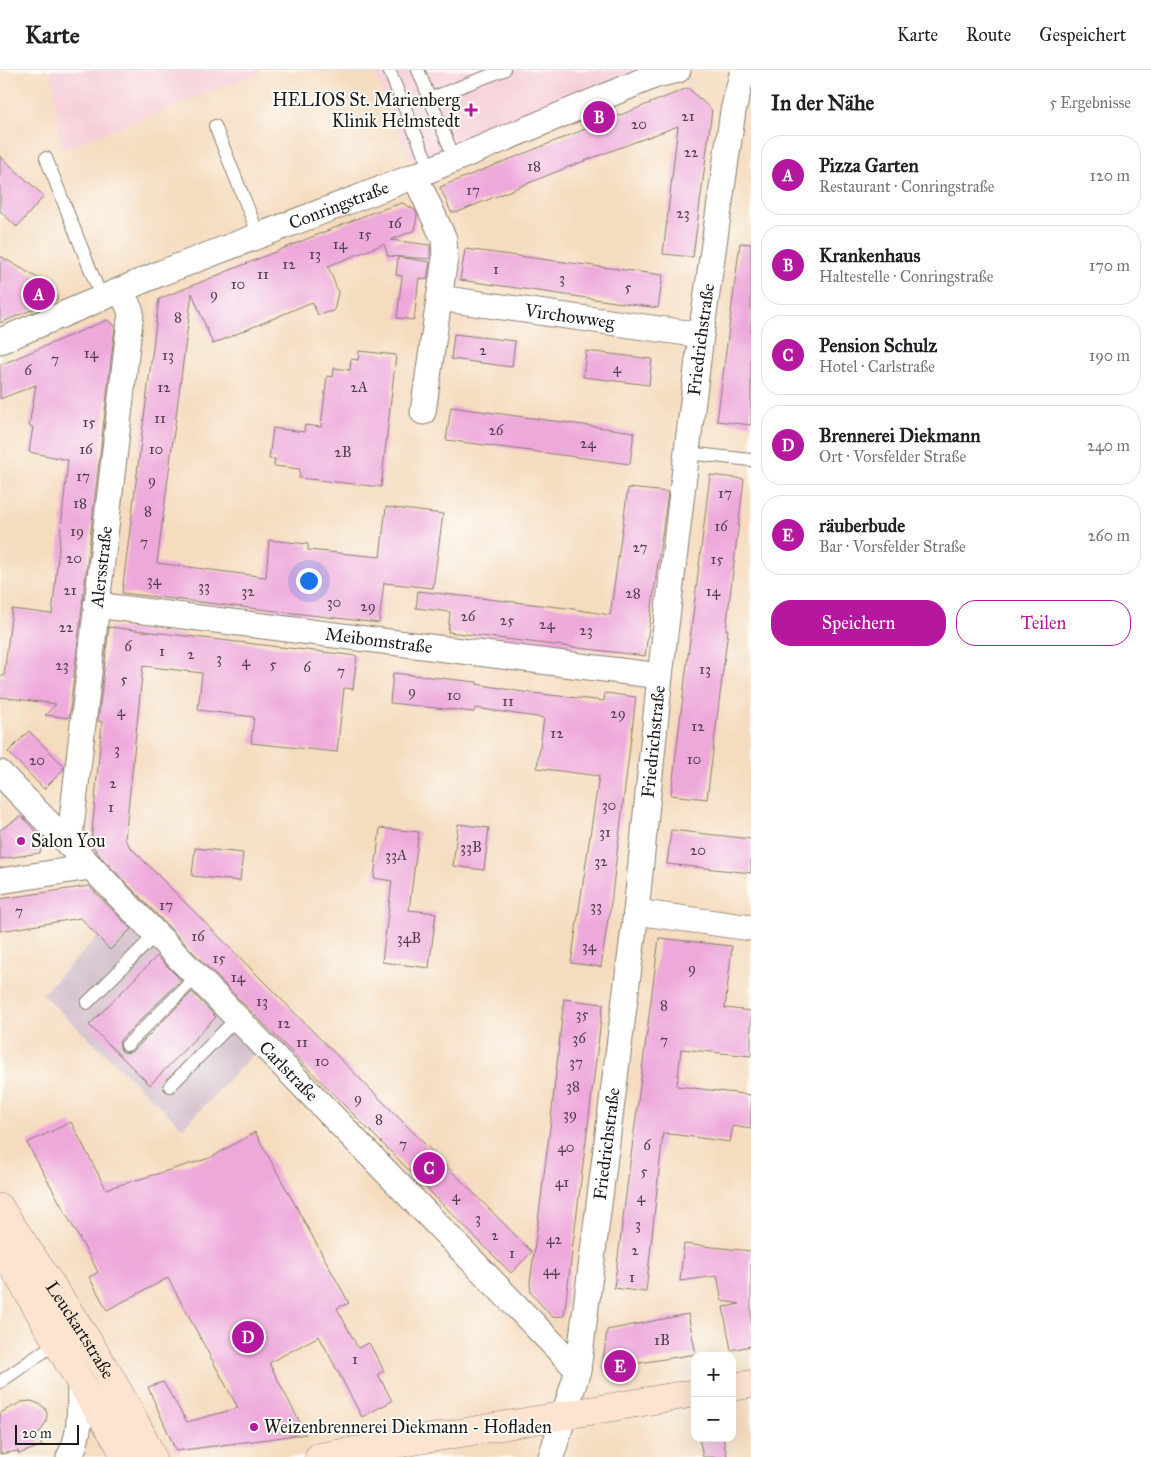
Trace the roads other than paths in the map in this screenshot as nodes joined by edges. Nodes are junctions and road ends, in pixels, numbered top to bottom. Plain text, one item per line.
1 (389, 70) edge
2 (418, 70) edge
3 (504, 70) edge
4 (742, 70) edge
5 (663, 72) edge
6 (431, 98) junction
7 (215, 126) dead end
8 (46, 158) dead end
9 (455, 160) junction
10 (423, 173) junction
11 (259, 236) junction
12 (111, 294) junction
13 (440, 298) junction
14 (701, 335) junction
15 (0, 341) edge
16 (424, 412) dead end
17 (687, 453) junction
18 (751, 460) edge
19 (96, 605) junction
20 (660, 676) junction
21 (0, 773) edge
22 (69, 845) junction
23 (90, 867) junction
24 (0, 880) edge
25 (636, 912) junction
26 (751, 928) edge
27 (156, 934) junction
28 (197, 976) junction
29 (86, 1003) dead end
30 (237, 1018) junction
31 (128, 1045) dead end
32 (170, 1086) dead end
33 (0, 1208) edge
34 (0, 1244) edge
35 (56, 1343) junction
36 (578, 1370) junction
37 (0, 1382) edge
38 (80, 1382) junction
39 (751, 1384) edge
40 (736, 1386) edge
41 (691, 1395) edge
42 (564, 1414) junction
43 (69, 1457) edge
44 (125, 1457) edge
45 (152, 1457) edge
46 (319, 1457) edge
47 (551, 1457) edge

1 - 10 lane
2 - 6 lane
3 - 6 lane
4 - 14 street, Friedrichstraße
5 - 9 street, Conringstraße
6 - 9 lane
7 - 11 lane
8 - 12 lane
9 - 10 street, Conringstraße
10 - 11 street, Conringstraße
10 - 13 street
11 - 12 street, Conringstraße
12 - 15 street, Conringstraße
12 - 19 street, Alersstraße
13 - 14 street, Virchowweg
13 - 16 street
14 - 17 street, Friedrichstraße
17 - 18 lane
17 - 20 street, Friedrichstraße
19 - 20 street, Meibomstraße
19 - 22 street, Alersstraße
20 - 25 street, Friedrichstraße
21 - 22 street, Carlstraße
22 - 23 street, Carlstraße
23 - 24 street
23 - 27 street, Carlstraße
25 - 26 street
25 - 36 street, Friedrichstraße
27 - 28 street, Carlstraße
27 - 29 lane
28 - 30 street, Carlstraße
28 - 31 lane
30 - 32 lane
30 - 36 street, Carlstraße
33 - 45 main road, Leuckartstraße
34 - 35 main road, Leuckartstraße
35 - 37 lane
35 - 38 main road, Leuckartstraße
36 - 42 street, Friedrichstraße
38 - 43 street, Leuckartstraße
38 - 44 main road, Leuckartstraße
39 - 40 main road
41 - 42 main road
42 - 46 main road
42 - 47 street, Friedrichstraße

